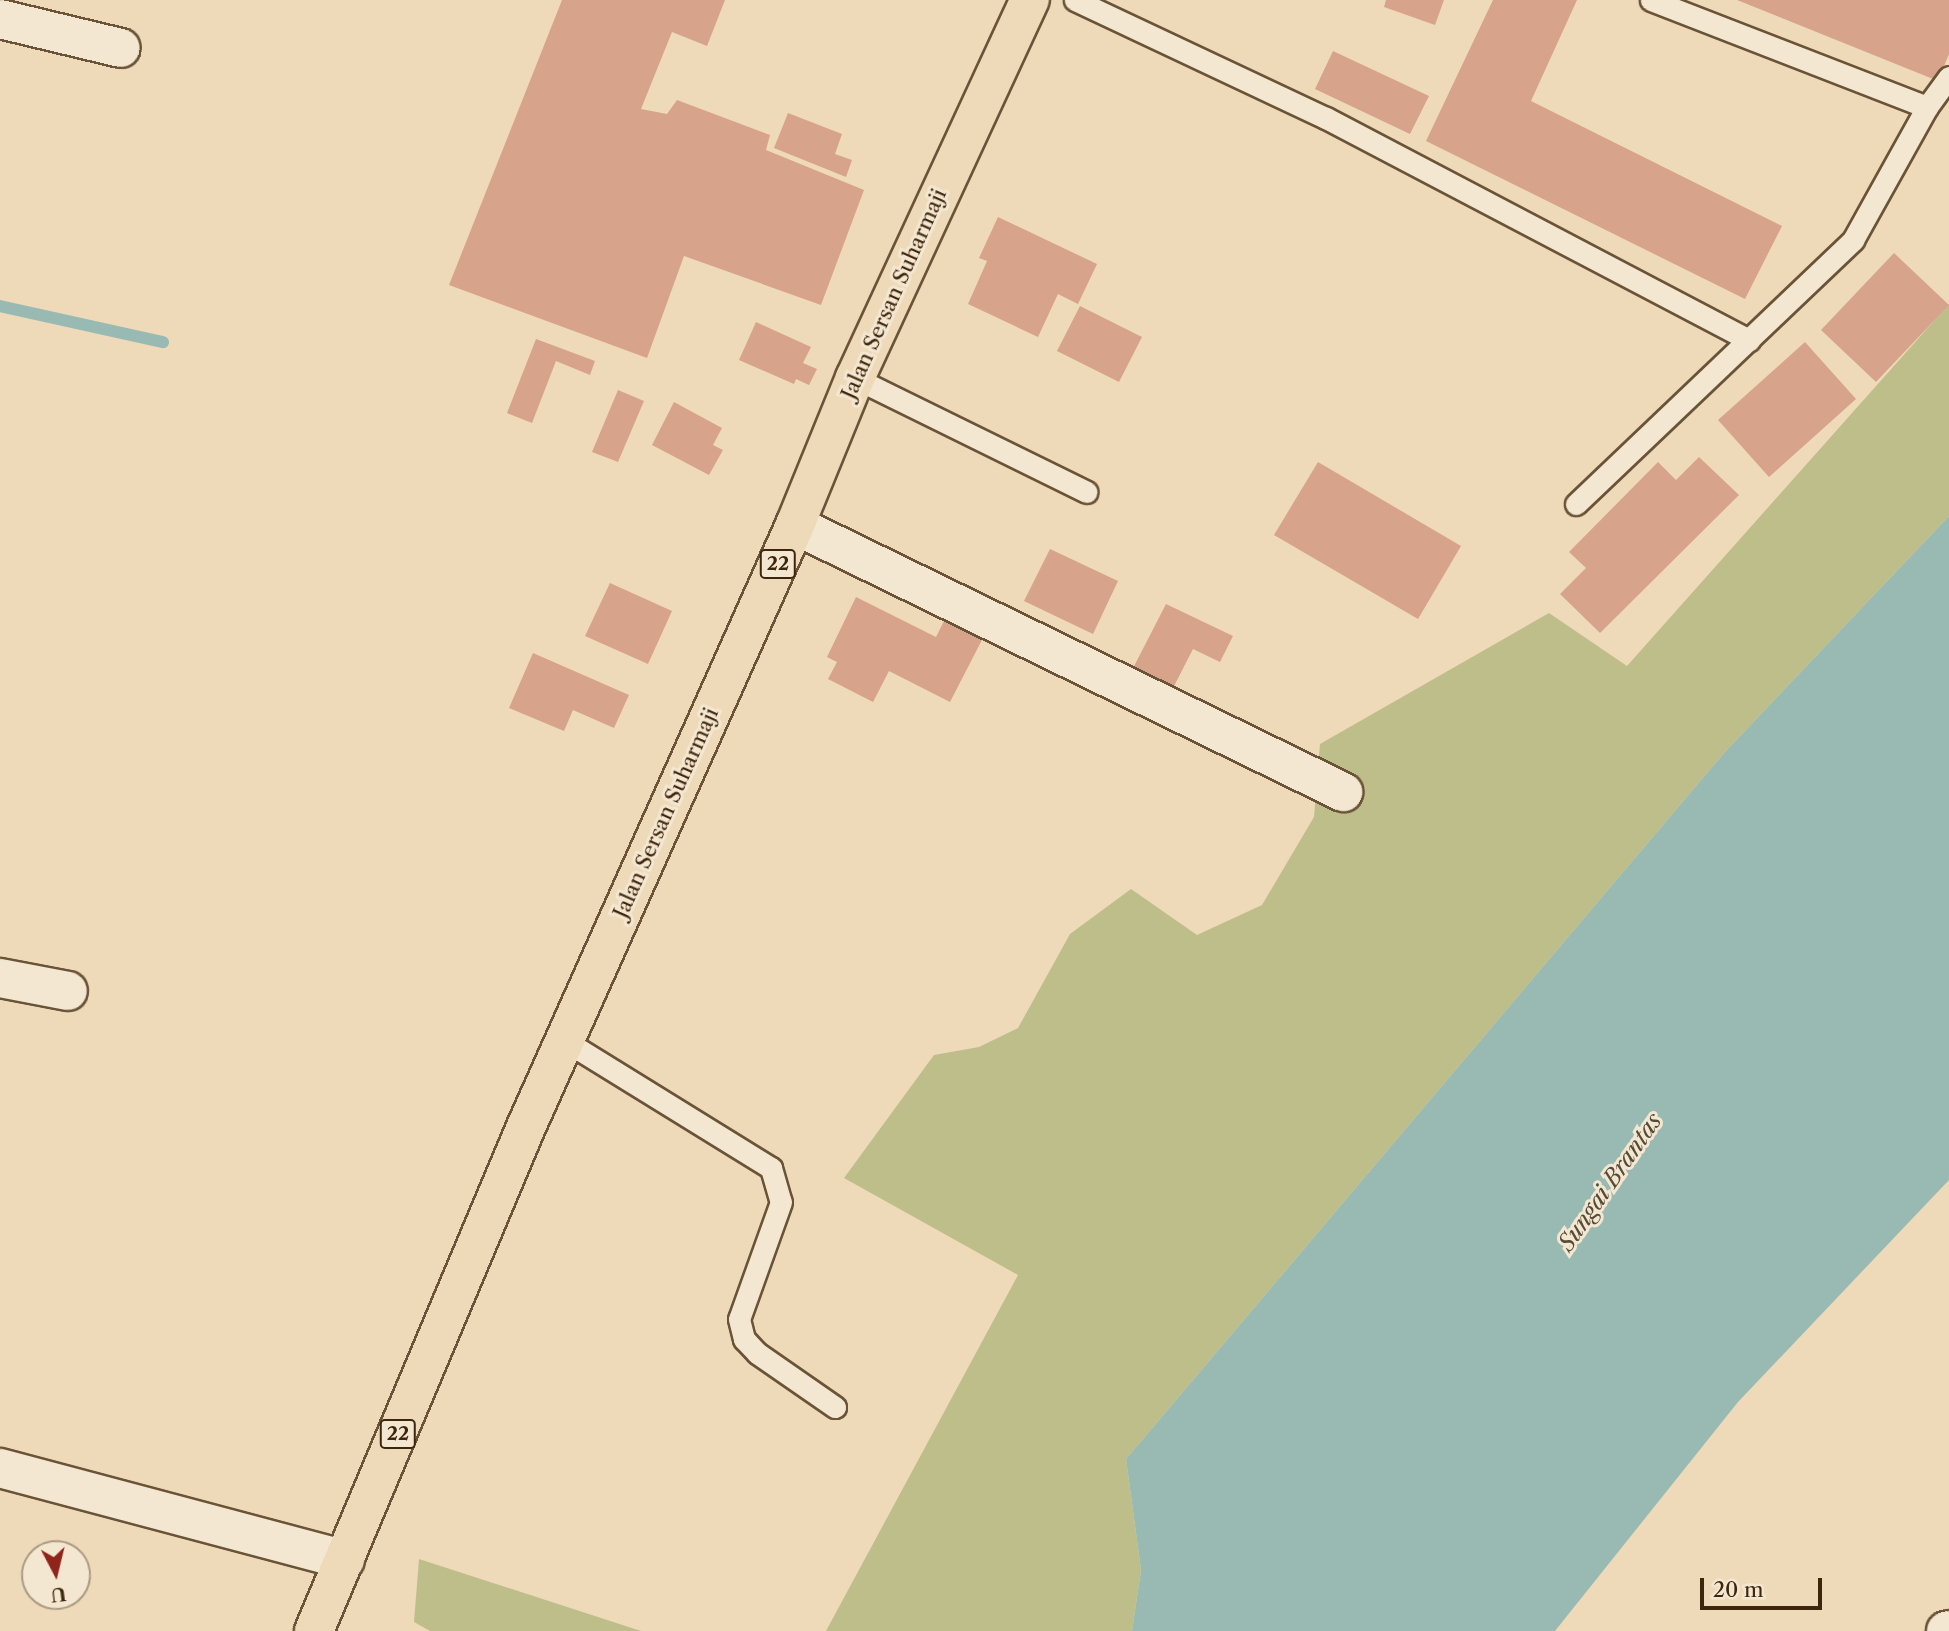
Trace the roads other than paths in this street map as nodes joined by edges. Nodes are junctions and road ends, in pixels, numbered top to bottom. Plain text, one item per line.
1 (1030, 0) edge
2 (1075, 0) edge
3 (1651, 0) edge
4 (0, 19) edge
5 (121, 48) dead end
6 (1949, 78) edge
7 (1927, 107) junction
8 (1749, 340) junction
9 (855, 378) junction
10 (1087, 492) dead end
11 (1576, 504) dead end
12 (795, 526) junction
13 (1343, 792) dead end
14 (0, 978) edge
15 (68, 991) dead end
16 (567, 1042) junction
17 (835, 1407) dead end
18 (0, 1468) edge
19 (345, 1560) junction
20 (314, 1631) edge

1 - 9 highway, Jalan Sersan Suharmaji / 22
2 - 8 lane
3 - 7 lane
4 - 5 street
6 - 7 lane
7 - 8 lane
8 - 11 lane
9 - 10 lane
9 - 12 highway, Jalan Sersan Suharmaji / 22
12 - 13 street
12 - 16 highway, Jalan Sersan Suharmaji / 22
14 - 15 street
16 - 17 lane
16 - 19 highway, Jalan Sersan Suharmaji / 22
18 - 19 street
19 - 20 highway, Jalan Sersan Suharmaji / 22

